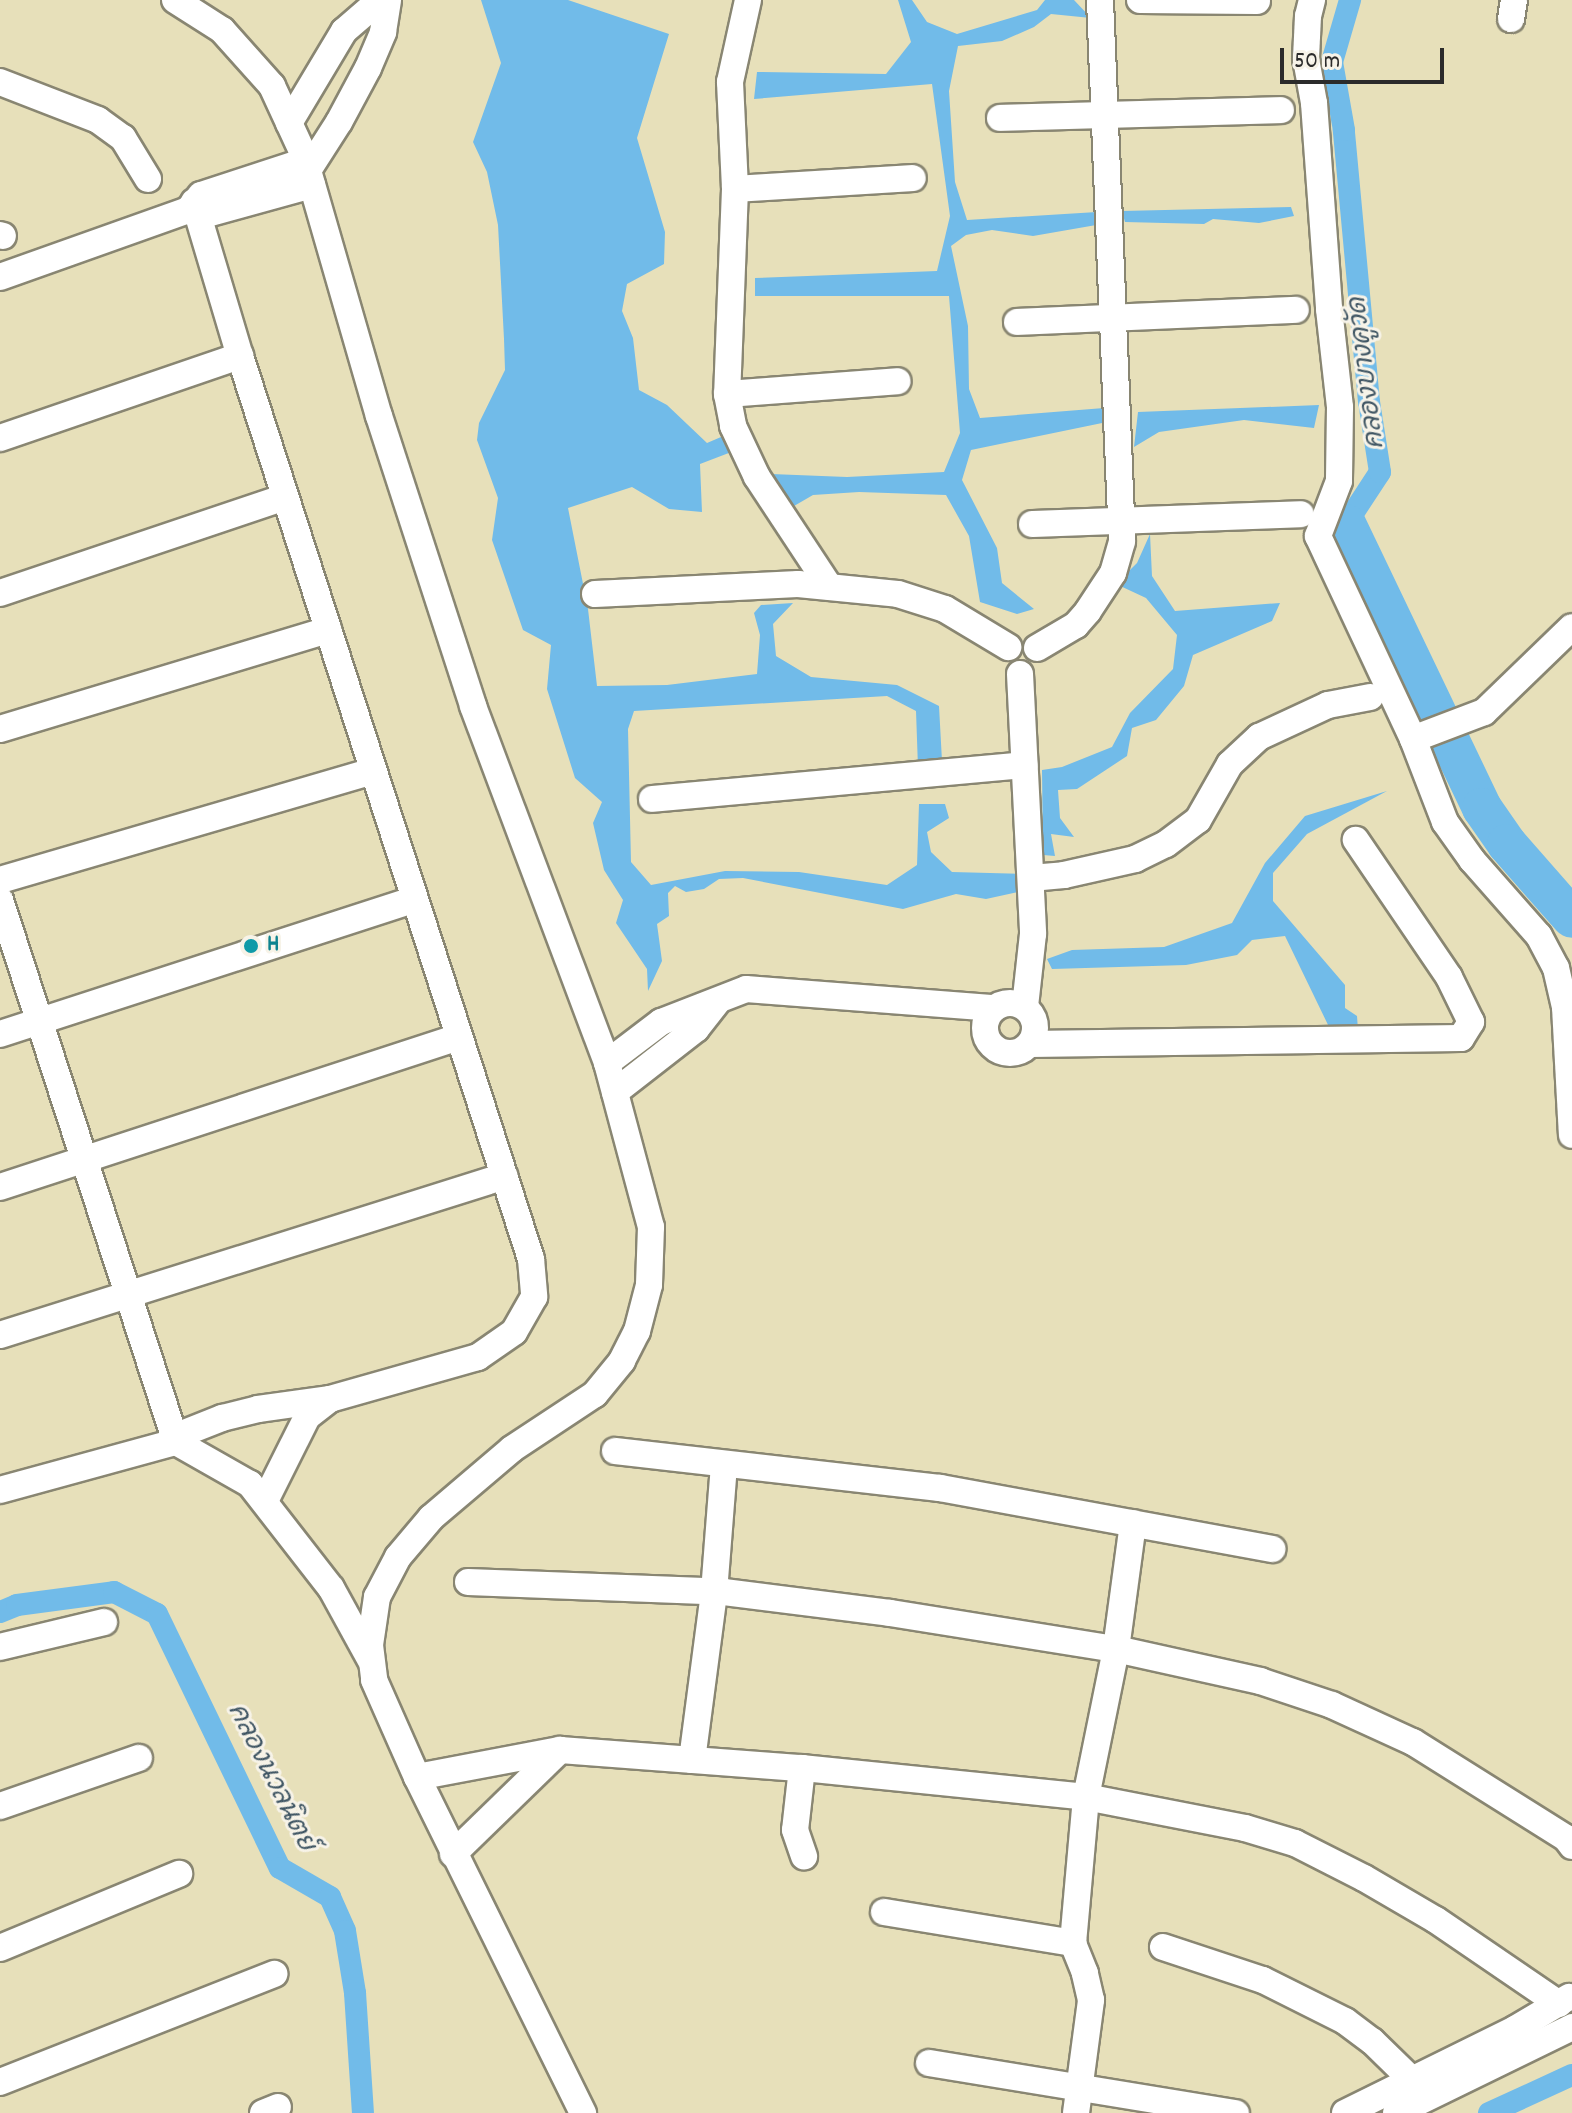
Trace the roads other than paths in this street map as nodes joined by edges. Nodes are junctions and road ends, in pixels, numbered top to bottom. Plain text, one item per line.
1 (175, 0) edge
2 (380, 0) edge
3 (388, 0) edge
4 (748, 0) edge
5 (1100, 0) edge
6 (1140, 0) edge
7 (1312, 0) edge
8 (1257, 1) edge
9 (0, 82) edge
10 (1281, 110) dead end
11 (1103, 113) junction
12 (1000, 118) dead end
13 (289, 123) junction
14 (308, 173) junction
15 (913, 178) dead end
16 (148, 179) dead end
17 (735, 189) junction
18 (193, 208) junction
19 (0, 277) edge
20 (1296, 310) dead end
21 (1115, 318) junction
22 (1017, 322) dead end
23 (240, 356) junction
24 (898, 381) dead end
25 (727, 394) junction
26 (0, 438) edge
27 (285, 497) junction
28 (1301, 514) dead end
29 (1121, 518) junction
30 (1032, 524) dead end
31 (829, 586) junction
32 (0, 593) edge
33 (595, 594) dead end
34 (1572, 627) edge
35 (328, 630) junction
36 (1008, 647) junction
37 (1037, 648) junction
38 (1020, 674) junction
39 (1370, 697) dead end
40 (0, 729) edge
41 (1420, 737) junction
42 (1024, 765) junction
43 (373, 771) junction
44 (652, 799) dead end
45 (1356, 840) dead end
46 (1046, 876) junction
47 (0, 880) edge
48 (415, 899) junction
49 (0, 900) edge
50 (718, 1001) junction
51 (1025, 1007) junction
52 (994, 1008) junction
53 (40, 1021) junction
54 (0, 1034) edge
55 (459, 1037) junction
56 (1030, 1044) junction
57 (607, 1063) junction
58 (615, 1092) junction
59 (1572, 1135) edge
60 (84, 1158) junction
61 (505, 1176) junction
62 (0, 1187) edge
63 (125, 1293) junction
64 (0, 1335) edge
65 (330, 1399) junction
66 (175, 1440) junction
67 (615, 1451) dead end
68 (724, 1464) junction
69 (0, 1490) edge
70 (265, 1501) junction
71 (1133, 1523) junction
72 (1272, 1549) dead end
73 (468, 1582) dead end
74 (714, 1592) junction
75 (104, 1622) dead end
76 (0, 1647) edge
77 (1116, 1649) junction
78 (372, 1663) junction
79 (560, 1750) junction
80 (139, 1758) dead end
81 (692, 1760) junction
82 (802, 1768) junction
83 (417, 1777) junction
84 (1086, 1797) junction
85 (0, 1806) edge
86 (1572, 1846) edge
87 (453, 1854) junction
88 (804, 1856) dead end
89 (179, 1874) dead end
90 (884, 1912) dead end
91 (1073, 1943) junction
92 (1163, 1947) dead end
93 (0, 1948) edge
94 (274, 1974) dead end
95 (1568, 2009) edge
96 (929, 2063) dead end
97 (1412, 2080) junction
98 (0, 2082) edge
99 (1080, 2085) junction
100 (583, 2113) edge
101 (1076, 2113) edge
102 (1236, 2113) edge
103 (1345, 2113) edge
104 (1396, 2113) edge

1 - 13 street
2 - 13 street
3 - 14 street
4 - 17 street
5 - 11 street
6 - 8 street
7 - 41 street
9 - 16 street
10 - 11 street
11 - 12 street
11 - 21 street
13 - 14 street
14 - 18 street
14 - 57 street
15 - 17 street
17 - 25 street
18 - 19 street
18 - 23 street
20 - 21 street
21 - 22 street
21 - 29 street
23 - 26 street
23 - 27 street
24 - 25 street
25 - 31 street
27 - 32 street
27 - 35 street
28 - 29 street
29 - 30 street
29 - 37 street
31 - 33 street
31 - 36 street
34 - 41 street
35 - 40 street
35 - 43 street
36 - 37 street
36 - 38 street
37 - 38 street
38 - 42 street
39 - 46 street
41 - 59 street
42 - 44 street
42 - 46 street
43 - 47 street
43 - 48 street
45 - 56 street
46 - 51 street
48 - 53 street
48 - 55 street
49 - 53 street
50 - 52 street
50 - 57 street
50 - 58 street
51 - 52 street
51 - 56 street
52 - 56 street
53 - 54 street
53 - 60 street
55 - 60 street
55 - 61 street
57 - 58 street
58 - 78 street
60 - 62 street
60 - 63 street
61 - 63 street
61 - 65 street
63 - 64 street
63 - 66 street
65 - 66 street
65 - 70 street
66 - 69 street
66 - 70 street
67 - 68 street
68 - 71 street
68 - 74 street
70 - 78 street
71 - 72 street
71 - 77 street
73 - 74 street
74 - 77 street
74 - 81 street
75 - 76 street
77 - 84 street
77 - 86 street
78 - 83 street
79 - 81 street
79 - 83 street
79 - 87 street
80 - 85 street
81 - 82 street
82 - 84 street
82 - 88 street
83 - 87 street
84 - 91 street
84 - 95 street
87 - 100 street
89 - 93 street
90 - 91 street
91 - 99 street
92 - 97 street
94 - 98 street
95 - 97 street
95 - 104 street
96 - 99 street
97 - 103 street
99 - 101 street
99 - 102 street

